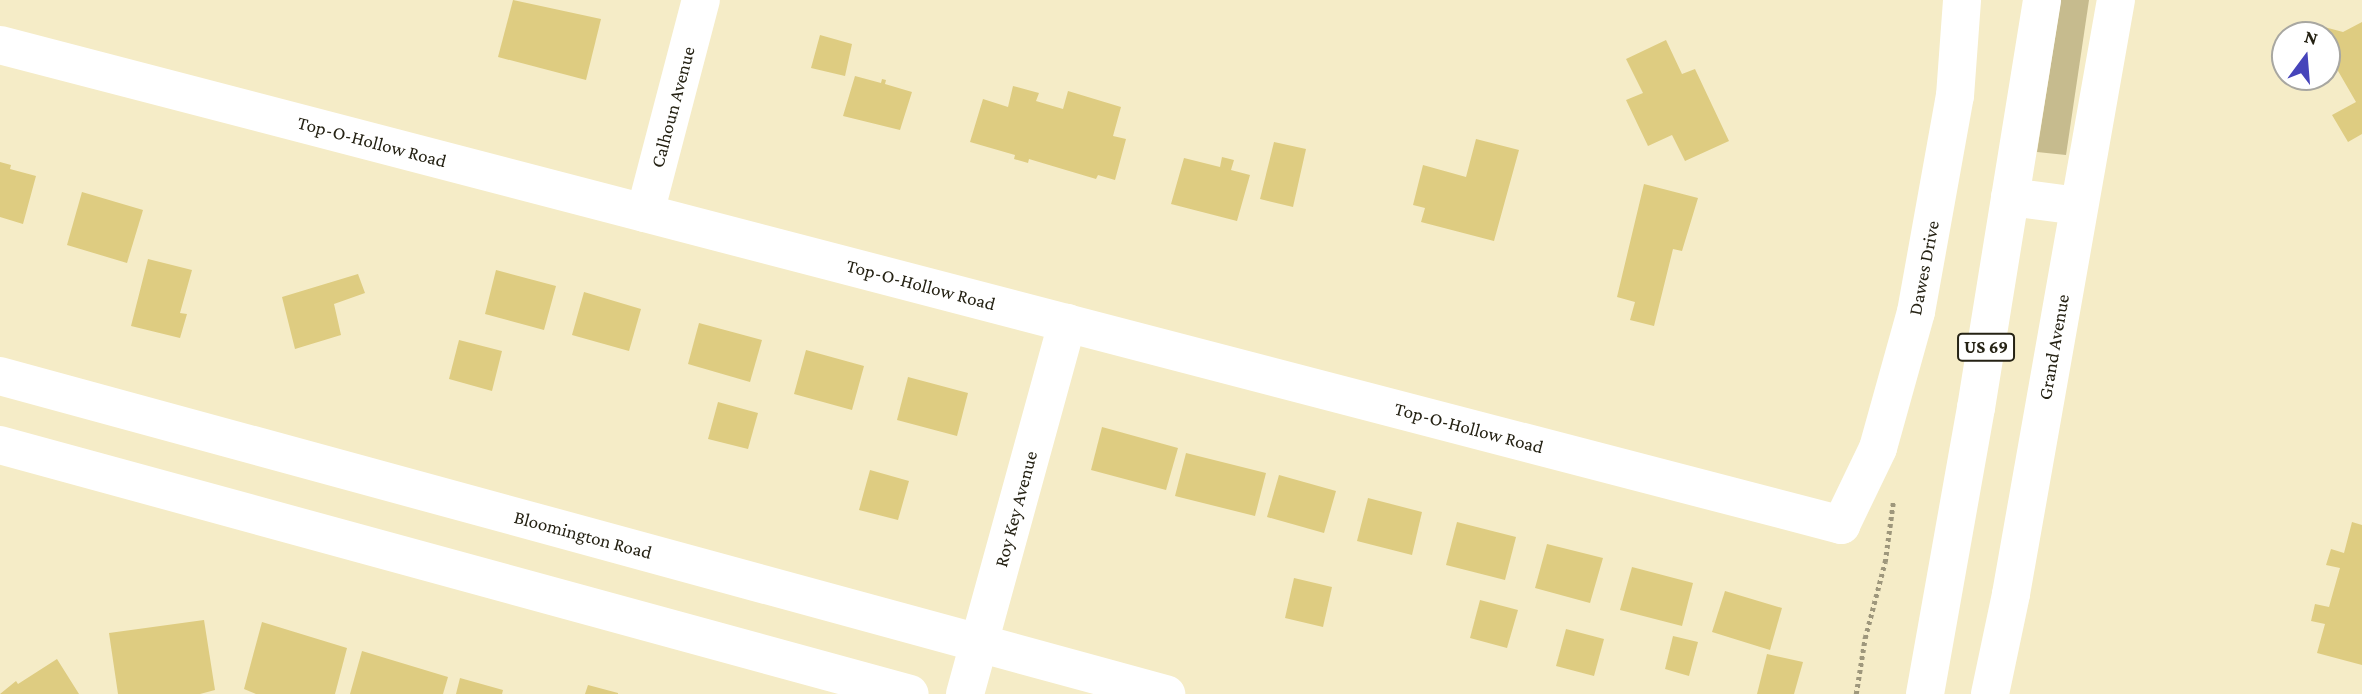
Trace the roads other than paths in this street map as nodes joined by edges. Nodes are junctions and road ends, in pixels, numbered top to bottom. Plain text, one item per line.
1 (701, 0) edge
2 (1962, 0) edge
3 (2042, 0) edge
4 (2116, 0) edge
5 (0, 45) edge
6 (2010, 197) junction
7 (2078, 206) junction
8 (645, 213) junction
9 (1067, 323) junction
10 (0, 376) edge
11 (0, 445) edge
12 (1841, 525) joint
13 (980, 643) junction
14 (910, 694) edge
15 (965, 694) edge
16 (1166, 694) edge
17 (1925, 694) edge
18 (1990, 694) edge

1 - 8 street, Calhoun Avenue
2 - 12 street, Dawes Drive
3 - 6 street, US 69
4 - 7 street, Grand Avenue
5 - 8 street, Top-O-Hollow Road
6 - 7 street
6 - 17 street, US 69
7 - 18 street, Grand Avenue
8 - 9 street, Top-O-Hollow Road
9 - 12 street, Top-O-Hollow Road
9 - 13 street, Roy Key Avenue
10 - 13 street, Bloomington Road
11 - 14 street
13 - 15 street, Roy Key Avenue
13 - 16 street, Bloomington Road

